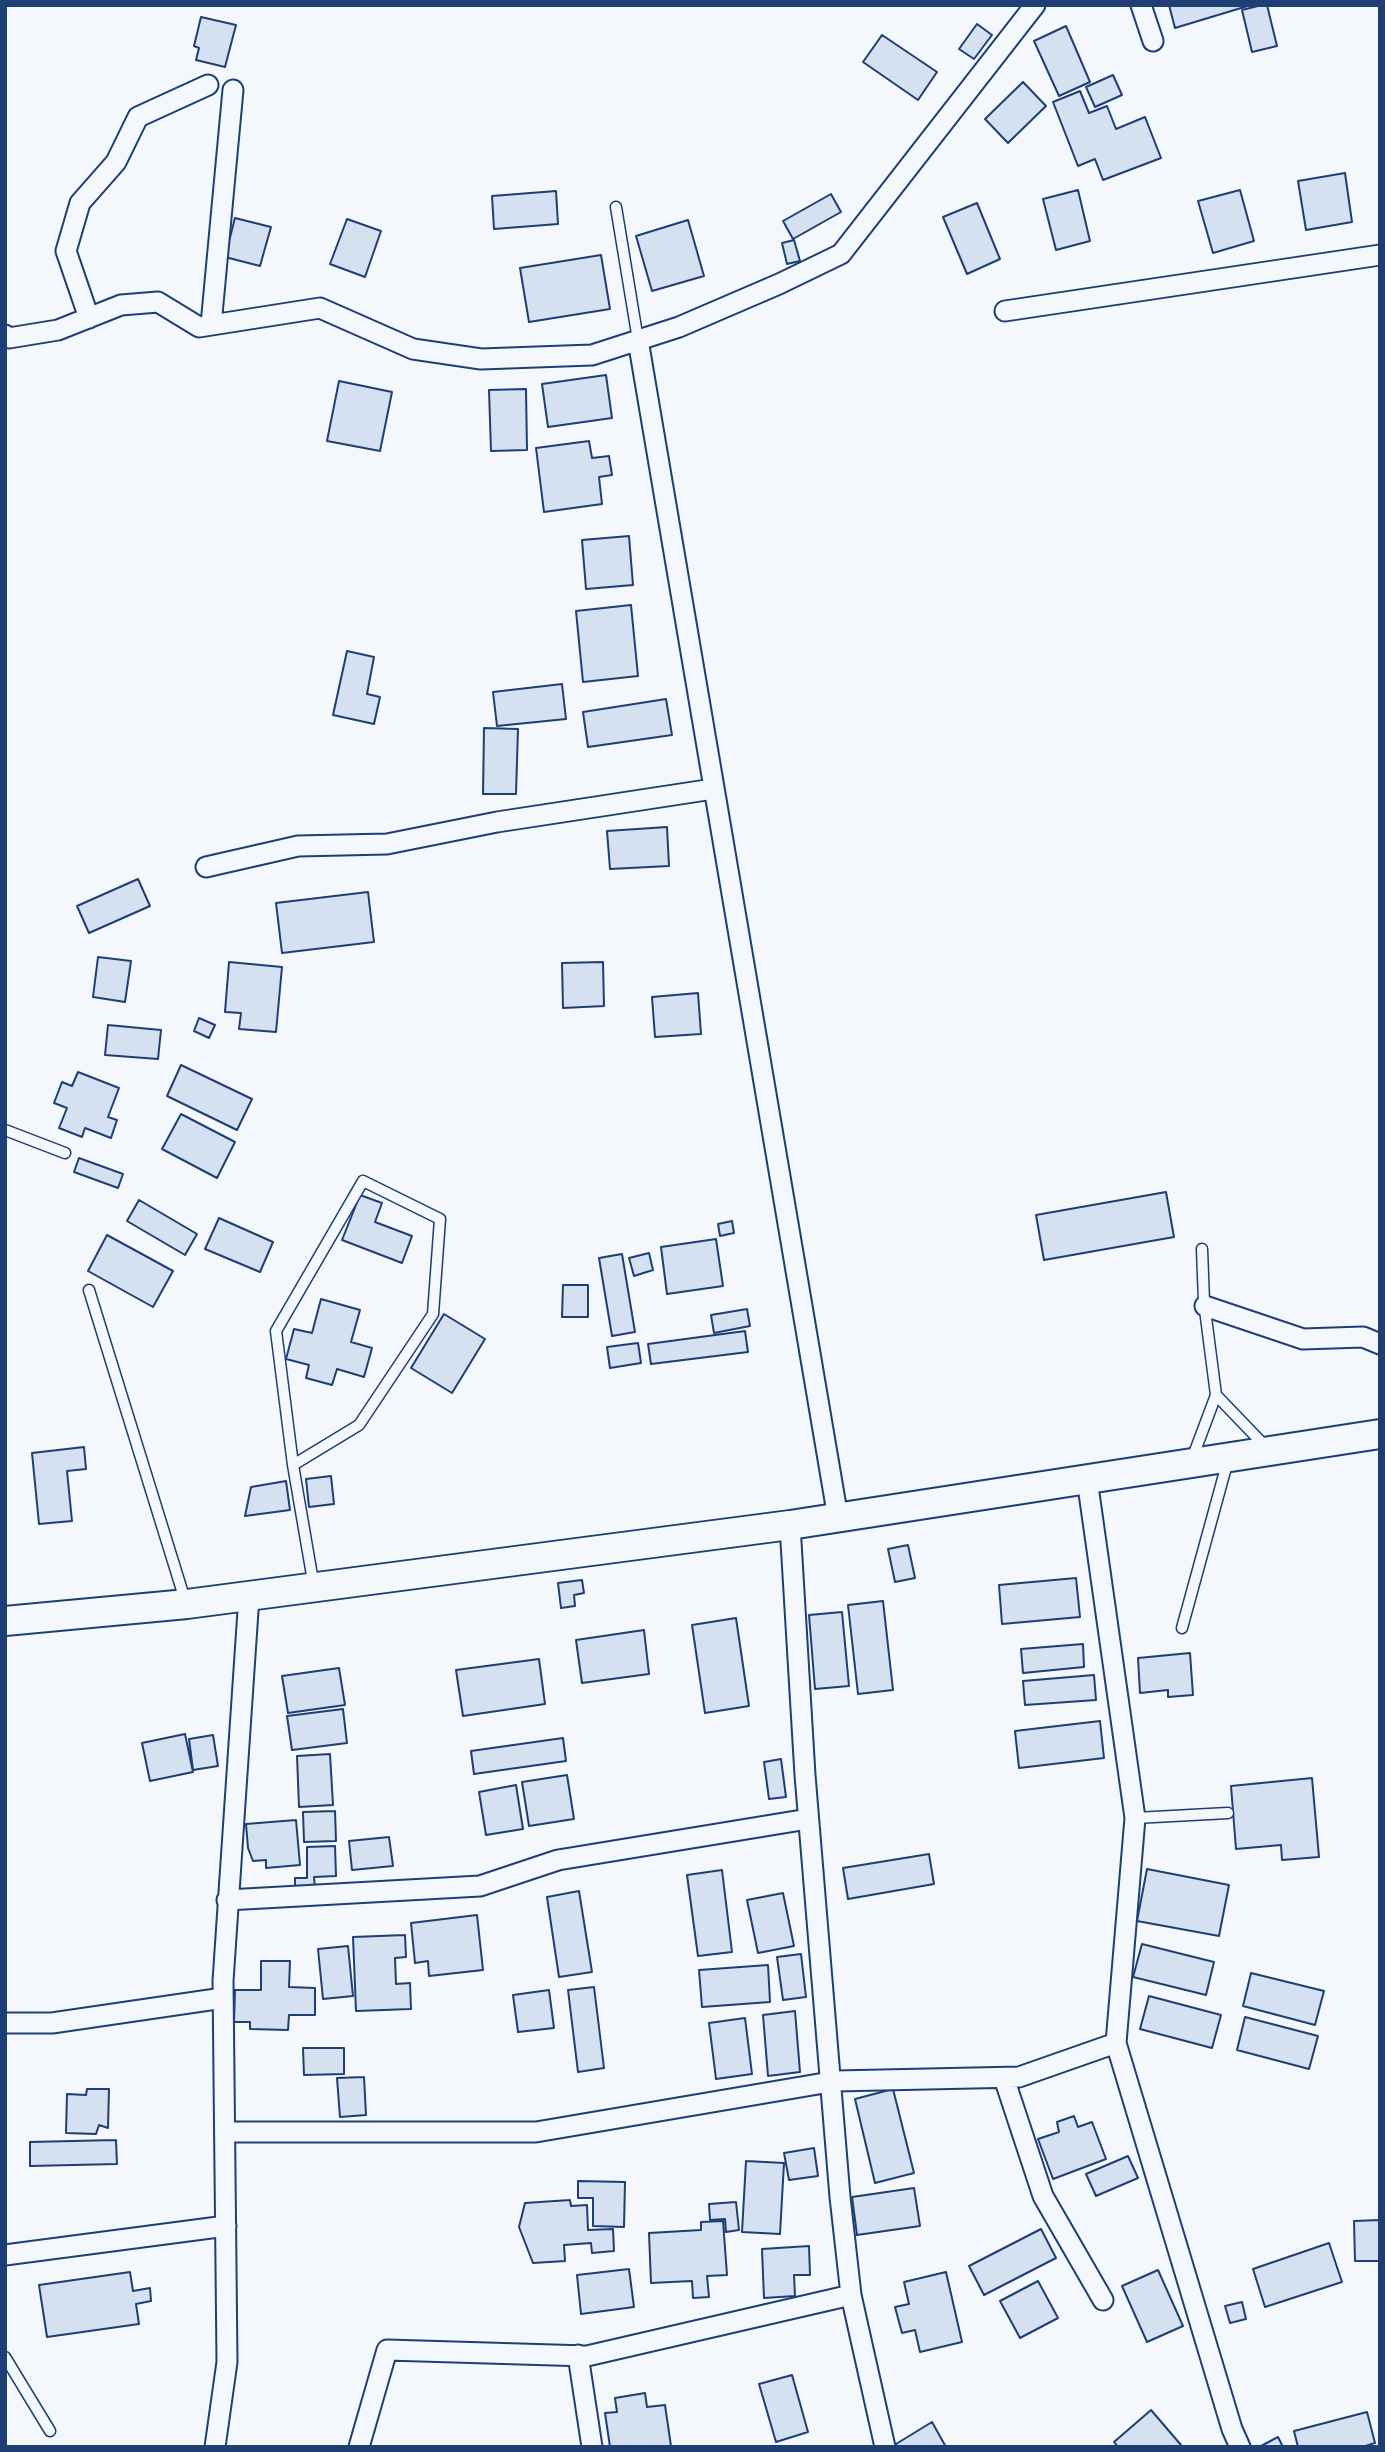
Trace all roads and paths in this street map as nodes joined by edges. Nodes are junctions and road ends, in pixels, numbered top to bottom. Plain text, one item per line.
1 (1035, 5) edge
2 (1141, 5) edge
3 (1153, 41) dead end
4 (208, 85) dead end
5 (233, 90) dead end
6 (616, 207) dead end
7 (1380, 255) edge
8 (1005, 310) dead end
9 (89, 318) junction
10 (211, 325) junction
11 (5, 335) edge
12 (638, 340) junction
13 (713, 789) junction
14 (206, 867) dead end
15 (5, 1130) edge
16 (65, 1153) dead end
17 (1202, 1249) dead end
18 (89, 1290) dead end
19 (1205, 1306) junction
20 (1380, 1344) edge
21 (1216, 1395) junction
22 (1380, 1434) edge
23 (1269, 1450) junction
24 (1229, 1456) junction
25 (1191, 1462) junction
26 (293, 1465) junction
27 (1087, 1479) junction
28 (838, 1518) junction
29 (790, 1525) junction
30 (314, 1587) junction
31 (249, 1596) junction
32 (187, 1604) junction
33 (5, 1621) edge
34 (1182, 1628) dead end
35 (1228, 1813) dead end
36 (1135, 1818) junction
37 (808, 1819) junction
38 (227, 1900) junction
39 (223, 1998) junction
40 (5, 2023) edge
41 (1116, 2043) junction
42 (1004, 2078) junction
43 (831, 2082) junction
44 (225, 2132) junction
45 (226, 2227) junction
46 (5, 2255) edge
47 (851, 2295) junction
48 (1103, 2300) dead end
49 (578, 2355) junction
50 (5, 2357) edge
51 (50, 2431) dead end
52 (215, 2447) edge
53 (359, 2447) edge
54 (592, 2447) edge
55 (885, 2447) edge
56 (1240, 2447) edge

1 - 12 street
2 - 3 street
4 - 9 street
5 - 10 street
6 - 12 lane
7 - 8 street
9 - 10 street
9 - 11 street
10 - 12 street
12 - 13 street
13 - 14 street
13 - 28 street
15 - 16 lane
17 - 19 lane
18 - 32 lane
19 - 20 street
19 - 21 lane
21 - 23 lane
21 - 25 lane
22 - 23 main road
23 - 24 main road
24 - 25 main road
24 - 34 lane
25 - 27 main road
26 - 26 lane
26 - 30 lane
27 - 28 main road
27 - 36 street
28 - 29 main road
29 - 30 main road
29 - 37 street
30 - 31 main road
31 - 32 main road
31 - 38 street
32 - 33 main road
35 - 36 lane
36 - 41 street
37 - 38 street
37 - 43 street
38 - 39 street
39 - 40 street
39 - 44 street
41 - 42 street
41 - 56 street
42 - 43 street
42 - 48 street
43 - 44 street
43 - 47 street
44 - 45 street
45 - 46 street
45 - 52 street
47 - 49 street
47 - 55 street
49 - 53 street
49 - 54 street
50 - 51 lane

